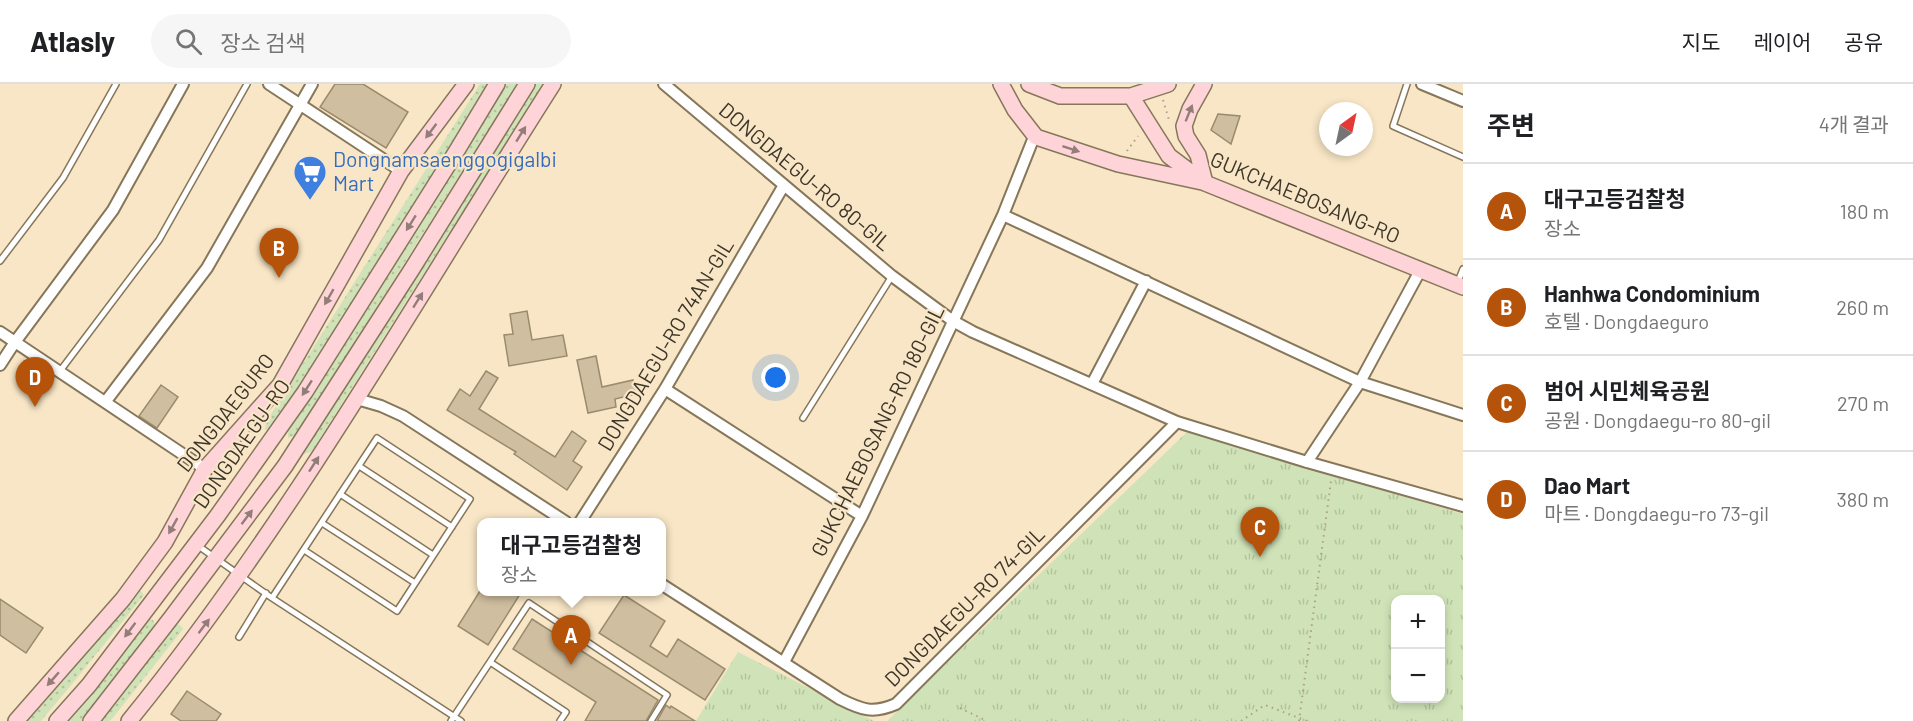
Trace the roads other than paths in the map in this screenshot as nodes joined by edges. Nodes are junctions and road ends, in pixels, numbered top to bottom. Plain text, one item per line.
1 (116, 84) edge
2 (183, 84) edge
3 (247, 84) edge
4 (269, 84) edge
5 (312, 84) edge
6 (466, 84) edge
7 (497, 84) edge
8 (527, 84) edge
9 (553, 84) edge
10 (664, 84) edge
11 (1001, 84) edge
12 (1029, 84) edge
13 (1204, 84) edge
14 (1407, 84) edge
15 (1422, 84) edge
16 (1163, 86) edge
17 (1131, 96) junction
18 (1463, 101) edge
19 (299, 104) junction
20 (1036, 137) junction
21 (1463, 157) edge
22 (401, 171) junction
23 (1205, 183) junction
24 (784, 185) junction
25 (1003, 215) junction
26 (0, 261) edge
27 (1421, 269) junction
28 (1463, 269) edge
29 (892, 276) junction
30 (1146, 280) junction
31 (1460, 286) edge
32 (953, 321) junction
33 (0, 332) edge
34 (15, 342) junction
35 (0, 365) edge
36 (60, 371) junction
37 (1360, 382) junction
38 (1092, 384) junction
39 (665, 389) junction
40 (357, 399) junction
41 (106, 401) junction
42 (1463, 415) edge
43 (803, 418) dead end
44 (1177, 422) junction
45 (1307, 462) junction
46 (358, 466) junction
47 (205, 469) junction
48 (340, 494) junction
49 (1463, 506) edge
50 (862, 516) junction
51 (560, 518) edge
52 (583, 518) edge
53 (322, 523) junction
54 (452, 527) junction
55 (196, 544) junction
56 (304, 550) junction
57 (434, 555) junction
58 (216, 558) junction
59 (239, 575) junction
60 (415, 584) junction
61 (666, 587) edge
62 (266, 593) junction
63 (272, 598) junction
64 (152, 601) junction
65 (171, 618) junction
66 (239, 636) dead end
67 (490, 662) junction
68 (784, 662) junction
69 (453, 719) edge
70 (16, 721) edge
71 (57, 721) edge
72 (91, 721) edge
73 (129, 721) edge
74 (461, 721) edge
75 (561, 721) edge
76 (651, 721) edge

1 - 26 lane
2 - 34 street
3 - 36 lane
4 - 19 street
5 - 19 street
6 -> 22 main road, DONGDAEGURO
7 -> 55 main road, DONGDAEGU-RO
58 -> 8 main road
40 -> 9 main road
10 - 24 street, DONGDAEGU-RO 80-GIL
11 - 20 main road
12 - 17 main road
23 -> 13 main road
14 - 21 lane
15 - 18 street
16 - 17 main road
17 - 23 main road, GUKCHAEBOSANG-RO
19 - 22 street
19 - 41 street
20 -> 23 main road
20 - 25 street, GUKCHAEBOSANG-RO 180-GIL
22 -> 47 main road, DONGDAEGURO
23 - 27 main road, GUKCHAEBOSANG-RO
24 - 29 street, DONGDAEGU-RO 80-GIL
24 - 39 street, DONGDAEGU-RO 74AN-GIL
25 - 30 street
25 - 32 street, GUKCHAEBOSANG-RO 180-GIL
27 - 31 main road, GUKCHAEBOSANG-RO
27 - 37 street
28 - 31 lane, GUKCHAEBOSANG-RO
29 - 32 street, DONGDAEGU-RO 80-GIL
29 - 43 lane, DONGDAEGU-RO 80-GIL
30 - 37 street
30 - 38 street
32 - 38 street, DONGDAEGU-RO 80-GIL
32 - 50 street, GUKCHAEBOSANG-RO 180-GIL
33 - 34 street
34 - 35 street
34 - 36 street
36 - 41 street
37 - 42 street
37 - 45 street
38 - 44 street, DONGDAEGU-RO 80-GIL
39 - 50 street
39 - 52 street, DONGDAEGU-RO 74AN-GIL
40 - 51 street
59 -> 40 main road
41 - 47 street
44 - 45 street, DONGDAEGU-RO 80-GIL
44 - 68 street, DONGDAEGU-RO 74-GIL
45 - 49 street, DONGDAEGU-RO 80-GIL
46 - 48 lane
46 - 54 lane
46 - 54 lane
47 -> 70 main road, DONGDAEGURO
48 - 53 lane
48 - 57 lane
50 - 68 street, GUKCHAEBOSANG-RO 180-GIL
53 - 56 lane
53 - 60 lane
54 - 57 lane
55 - 58 lane
55 - 64 main road, DONGDAEGU-RO
56 - 60 lane
56 - 63 lane
57 - 60 lane
58 - 59 lane
58 - 65 main road
59 - 62 lane
73 -> 59 main road
61 - 68 street, DONGDAEGU-RO 74-GIL
62 - 63 lane
62 - 66 lane
63 - 69 lane
64 - 65 main road
64 -> 71 main road, DONGDAEGU-RO
65 - 72 main road
67 - 69 lane
67 - 75 lane
67 - 76 lane
69 - 74 lane

